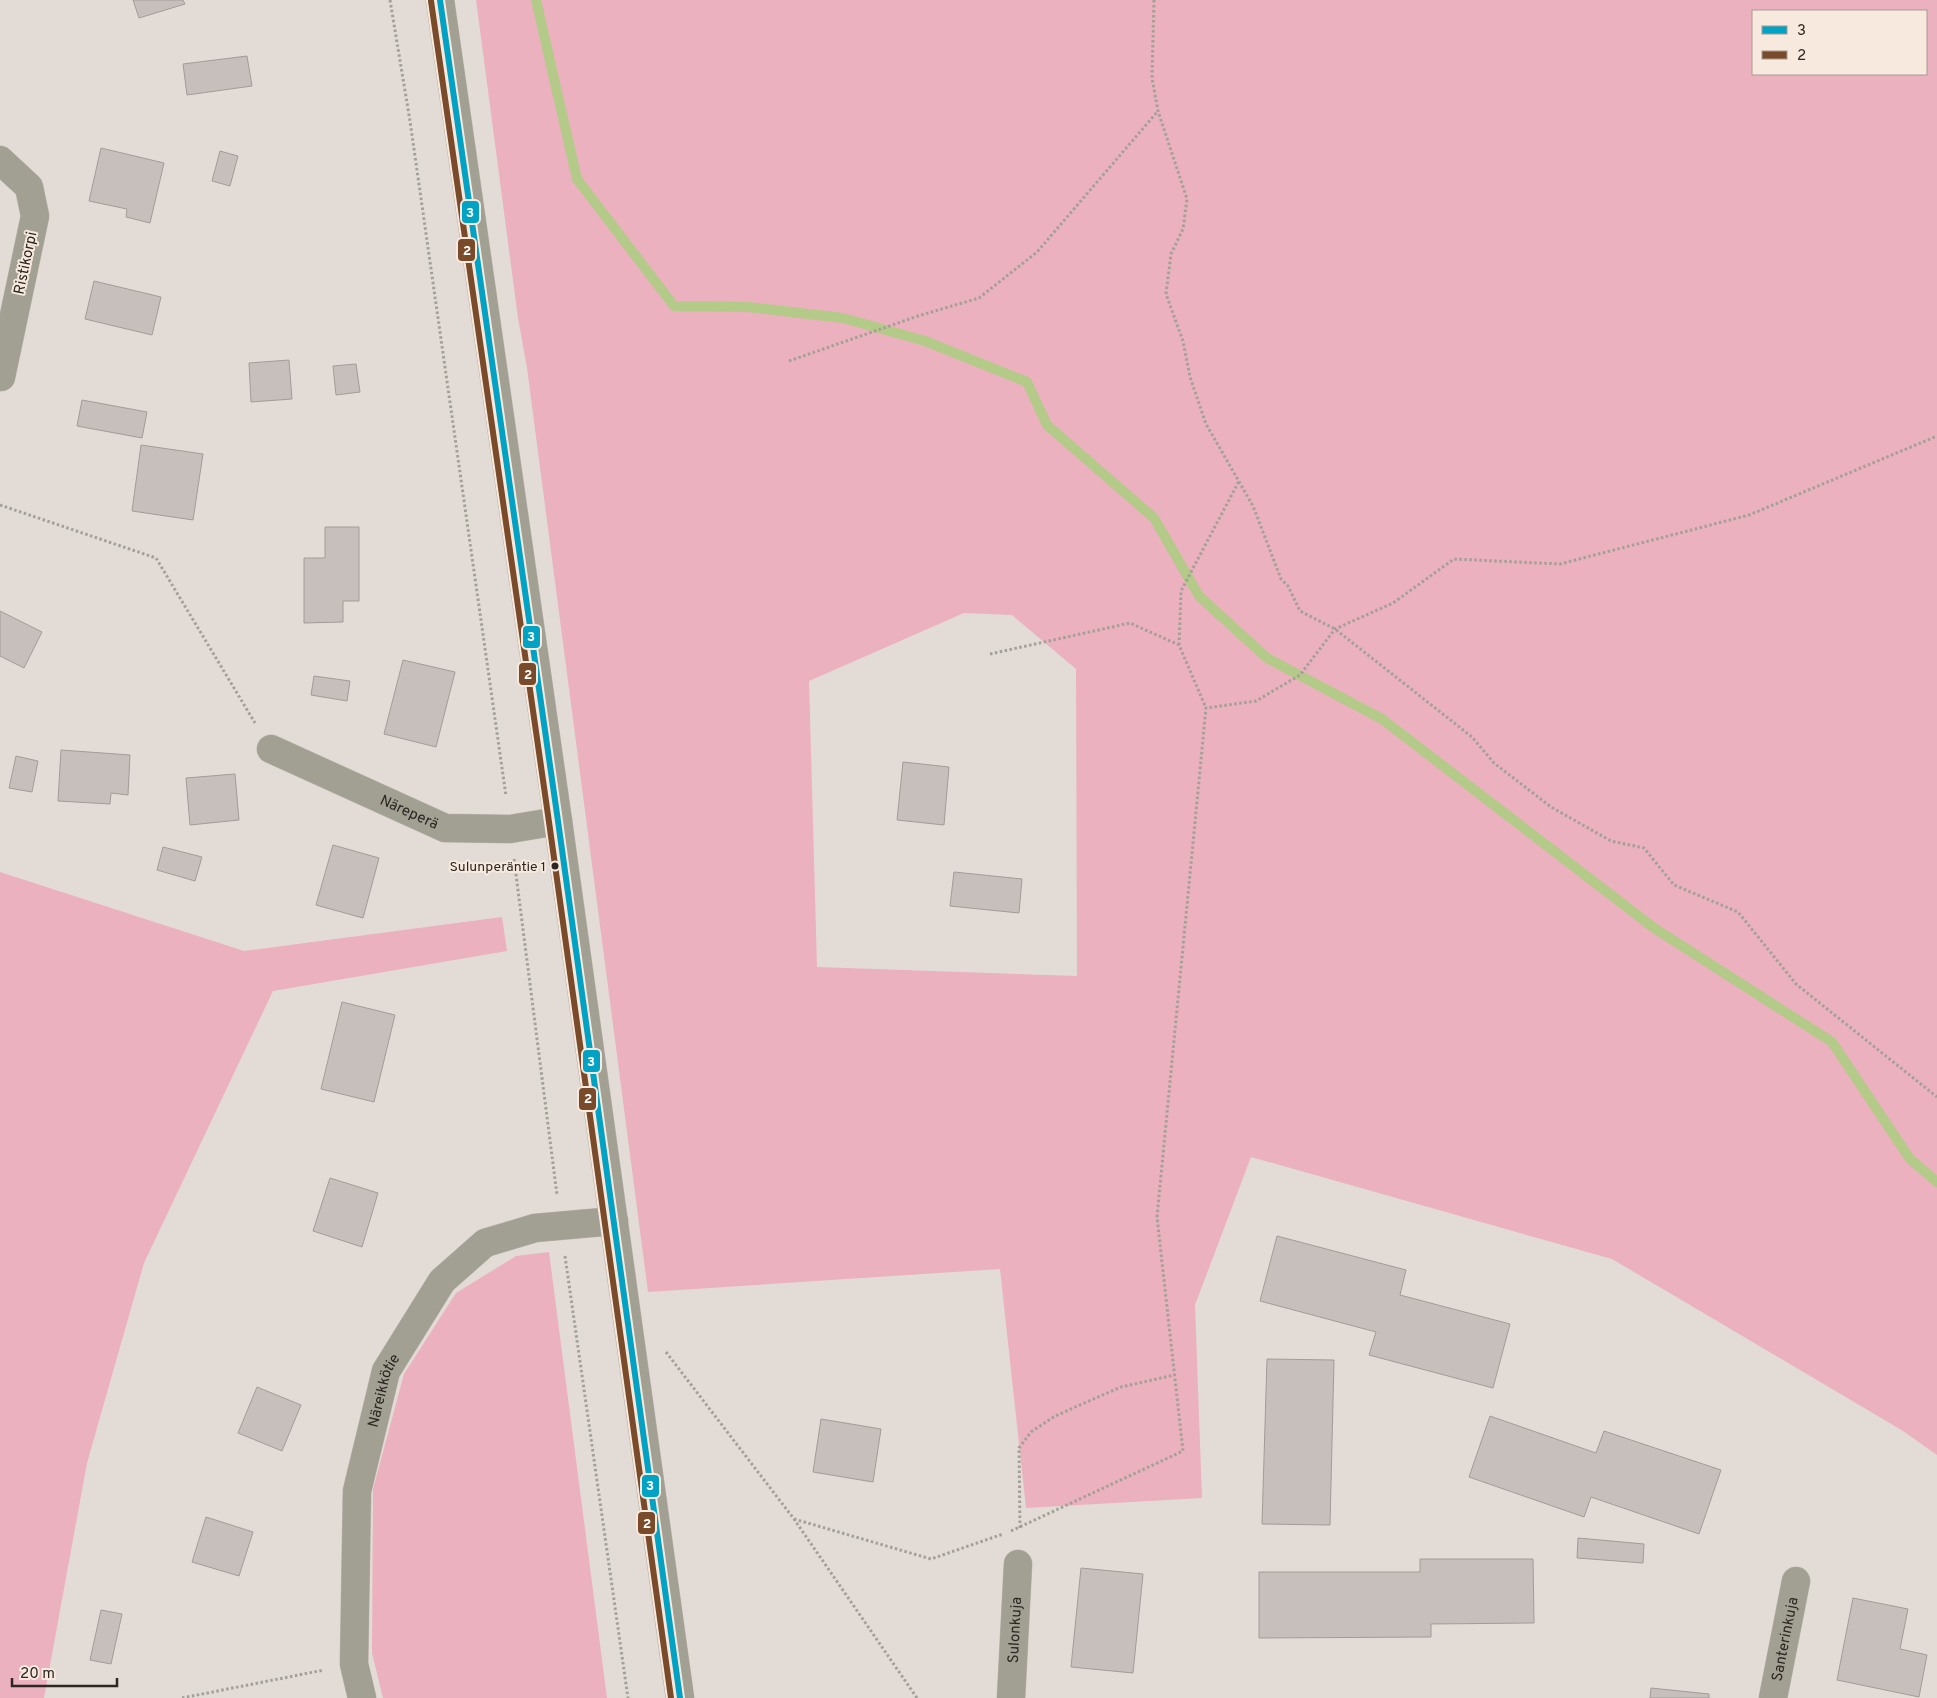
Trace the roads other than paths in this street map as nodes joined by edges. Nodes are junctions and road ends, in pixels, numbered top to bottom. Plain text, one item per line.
1 (440, 0) edge
2 (0, 160) edge
3 (0, 377) edge
4 (271, 749) road end
5 (558, 821) junction
6 (614, 1221) junction
7 (1018, 1564) dead end
8 (1796, 1581) dead end
9 (362, 1698) edge
10 (680, 1698) edge
11 (1011, 1698) edge
12 (1773, 1698) edge

1 - 5 street
2 - 3 street, Ristikorpi
4 - 5 street, Näreperä
5 - 6 street
6 - 9 street, Näreikkötie
6 - 10 street
7 - 11 street, Sulonkuja
8 - 12 street, Santerinkuja

